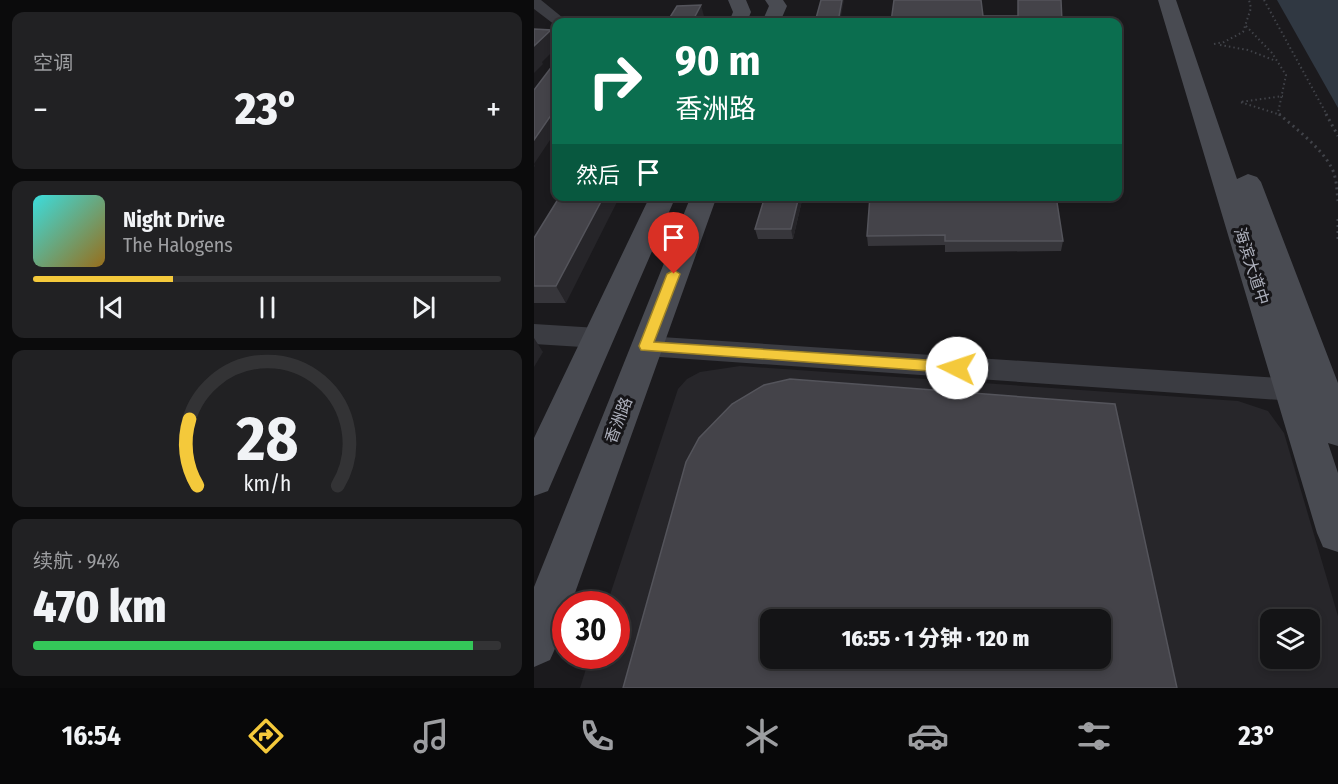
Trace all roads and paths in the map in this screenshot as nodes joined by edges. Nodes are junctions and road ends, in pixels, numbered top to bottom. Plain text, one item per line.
1 (737, 0) edge
2 (774, 0) edge
3 (1167, 0) edge
4 (1181, 0) edge
5 (1249, 0) edge
6 (1264, 0) edge
7 (534, 2) edge
8 (555, 18) edge
9 (740, 18) edge
10 (773, 18) edge
11 (1246, 26) junction
12 (1276, 61) junction
13 (1283, 96) junction
14 (1278, 113) junction
15 (1338, 136) edge
16 (661, 201) edge
17 (702, 201) edge
18 (1338, 201) edge
19 (1338, 219) edge
20 (1338, 240) edge
21 (534, 334) edge
22 (598, 338) junction
23 (646, 346) junction
24 (1292, 390) junction
25 (1324, 392) junction
26 (1338, 431) edge
27 (534, 479) edge
28 (1338, 532) edge
29 (534, 644) edge

1 - 9 main road
2 - 10 main road
3 - 24 main road, 海滨大道中
4 - 25 main road, 海滨大道中
5 - 11 path
6 - 15 path
7 - 8 street
11 - 12 path
11 - 12 path
12 - 13 path
13 - 14 path
13 - 14 path
14 - 18 path
16 - 22 main road
17 - 23 main road, 香洲路
19 - 20 path
21 - 22 street
22 - 27 main road
23 - 24 street
23 - 29 main road, 香洲路
24 - 25 street
24 - 28 main road, 海滨大道中
25 - 26 main road, 海滨大道中

